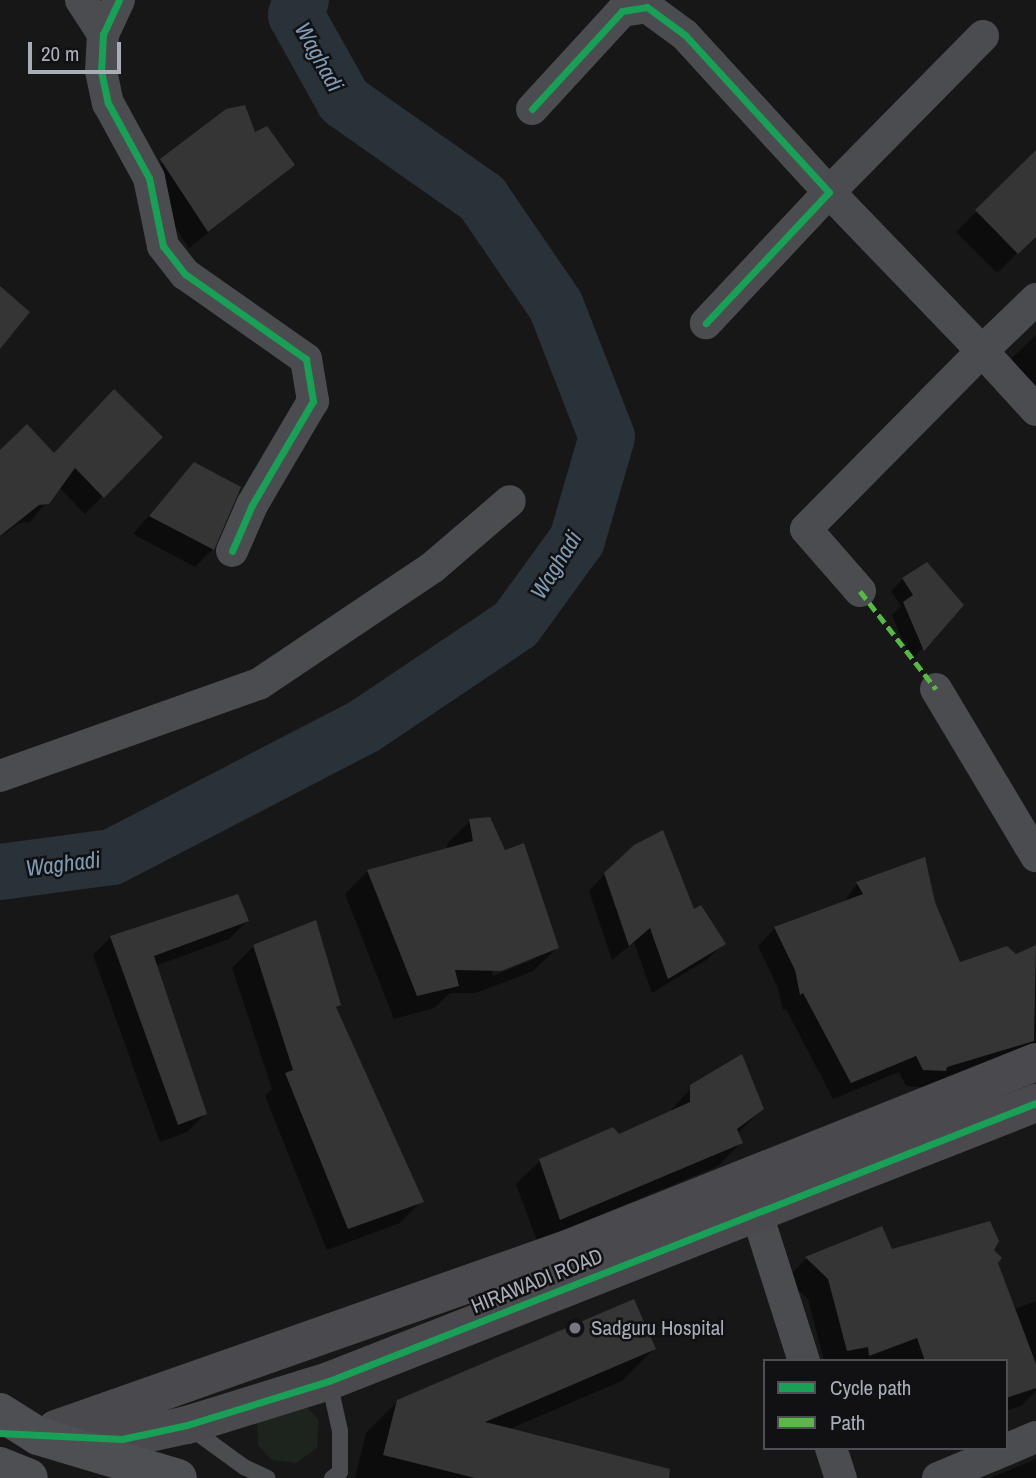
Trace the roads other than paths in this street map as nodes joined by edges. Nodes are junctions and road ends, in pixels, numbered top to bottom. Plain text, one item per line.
1 (81, 0) edge
2 (119, 0) edge
3 (103, 34) junction
4 (983, 36) dead end
5 (532, 109) dead end
6 (829, 192) junction
7 (1036, 299) edge
8 (706, 323) dead end
9 (982, 351) junction
10 (1036, 410) edge
11 (510, 501) dead end
12 (232, 551) dead end
13 (860, 591) dead end
14 (936, 690) dead end
15 (0, 776) edge
16 (1036, 856) edge
17 (1036, 1062) edge
18 (1036, 1103) edge
19 (751, 1195) junction
20 (803, 1359) edge
21 (329, 1381) junction
22 (0, 1412) edge
23 (187, 1425) junction
24 (0, 1433) edge
25 (38, 1436) junction
26 (1036, 1437) edge
27 (1008, 1449) edge
28 (832, 1450) edge
29 (1005, 1450) edge
30 (0, 1466) edge
31 (29, 1478) edge
32 (178, 1478) edge
33 (268, 1478) edge
34 (332, 1478) edge
35 (841, 1478) edge
36 (938, 1478) edge

1 - 3 street
2 - 3 street
3 - 12 street
4 - 6 street
5 - 6 street
6 - 8 street
6 - 9 street
7 - 9 street
9 - 10 street
9 - 13 street
11 - 15 street
14 - 16 street
17 - 19 street
18 - 19 street, HIRAWADI ROAD
19 - 20 street
19 - 21 street, HIRAWADI ROAD
19 - 25 street
21 - 23 street, HIRAWADI ROAD
21 - 34 lane
22 - 25 main road
23 - 25 street, HIRAWADI ROAD
23 - 33 lane
24 - 25 street, HIRAWADI ROAD
25 - 32 main road
26 - 27 street
28 - 35 street
29 - 36 street
30 - 31 main road

